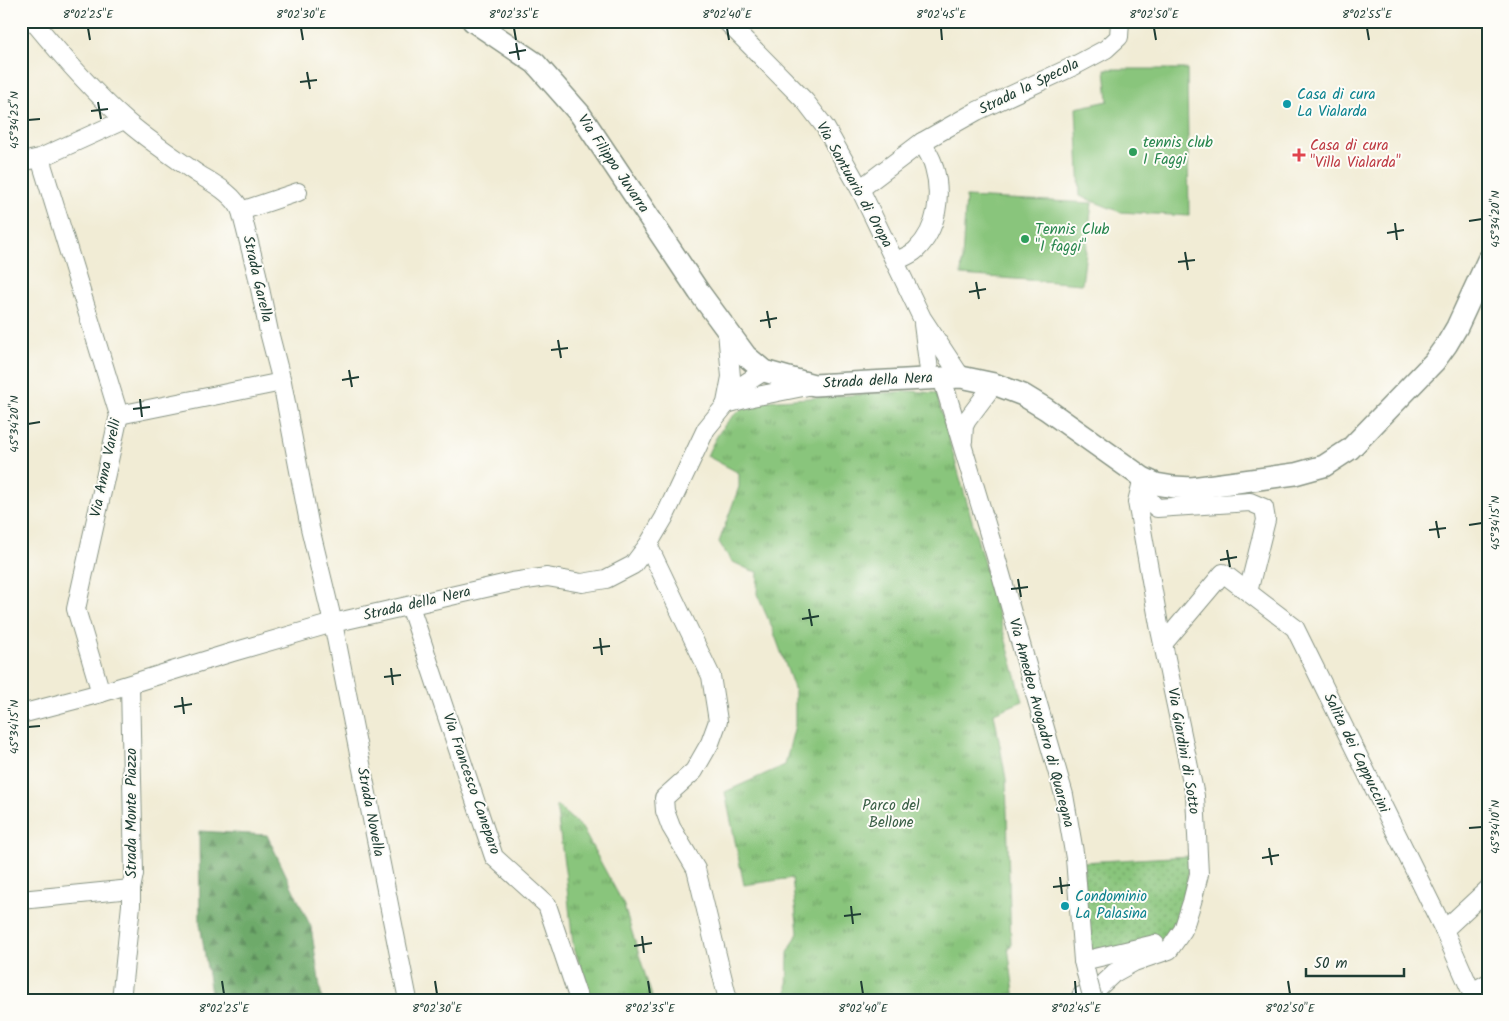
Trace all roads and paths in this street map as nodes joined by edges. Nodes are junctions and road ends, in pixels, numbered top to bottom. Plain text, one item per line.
1 (33, 21) edge
2 (473, 21) edge
3 (726, 21) edge
4 (1120, 21) edge
5 (124, 120) junction
6 (922, 142) junction
7 (40, 158) junction
8 (21, 162) edge
9 (860, 189) junction
10 (298, 192) dead end
11 (241, 211) junction
12 (1488, 260) edge
13 (896, 261) junction
14 (922, 318) junction
15 (727, 331) junction
16 (764, 371) junction
17 (945, 378) junction
18 (282, 382) junction
19 (994, 384) junction
20 (814, 385) junction
21 (726, 404) junction
22 (119, 415) junction
23 (964, 451) junction
24 (1143, 478) junction
25 (648, 545) junction
26 (1248, 592) junction
27 (410, 606) junction
28 (333, 623) junction
29 (1163, 644) junction
30 (130, 685) junction
31 (100, 693) junction
32 (21, 714) edge
33 (131, 889) junction
34 (1488, 889) edge
35 (21, 900) edge
36 (1444, 930) junction
37 (1157, 943) dead end
38 (1084, 967) junction
39 (1488, 983) edge
40 (1089, 996) edge
41 (1473, 996) edge
42 (120, 1000) edge
43 (408, 1000) edge
44 (579, 1000) edge
45 (728, 1000) edge

1 - 5 street, Strada Garella
2 - 15 main road, Via Filippo Juvarra
3 - 9 street, Via Santuario di Oropa
4 - 6 street, Strada la Specola
5 - 7 street
5 - 11 street, Strada Garella
6 - 9 street, Strada la Specola
6 - 13 street
7 - 8 street
7 - 22 street, Via Anna Varelli
9 - 13 street, Via Santuario di Oropa
10 - 11 street
11 - 18 street, Strada Garella
12 - 24 main road, Strada della Nera
13 - 14 street, Via Santuario di Oropa
14 - 17 street, Via Santuario di Oropa
14 - 17 street, Via Santuario di Oropa
15 - 16 main road, Via Filippo Juvarra
15 - 21 street
16 - 20 main road, Strada della Nera
16 - 21 street, Strada della Nera
17 - 19 main road, Strada della Nera
17 - 20 main road, Strada della Nera
17 - 23 street, Via Amedeo Avogadro di Quaregna
18 - 22 street
18 - 28 street, Strada Garella
19 - 23 street, Via Amedeo Avogadro di Quaregna
19 - 24 main road, Strada della Nera
20 - 21 street, Strada della Nera
21 - 25 street, Strada della Nera
22 - 31 street, Via Anna Varelli
23 - 38 street, Via Amedeo Avogadro di Quaregna
24 - 26 street
24 - 29 street, Via Giardini di Sotto
25 - 27 street, Strada della Nera
25 - 45 street
26 - 29 street, Salita dei Cappuccini
26 - 36 street, Salita dei Cappuccini
27 - 28 street, Strada della Nera
27 - 44 street, Via Francesco Caneparo
28 - 30 street, Strada della Nera
28 - 43 street, Strada Novella
29 - 40 street, Via Giardini di Sotto
30 - 31 street, Strada della Nera
30 - 33 street, Strada Monte Piazzo
31 - 32 street, Strada della Nera
33 - 35 street
33 - 42 street, Strada Monte Piazzo
34 - 36 street
36 - 41 street, Salita dei Cappuccini
37 - 38 street
38 - 40 street, Via Amedeo Avogadro di Quaregna, bridge
39 - 41 street

